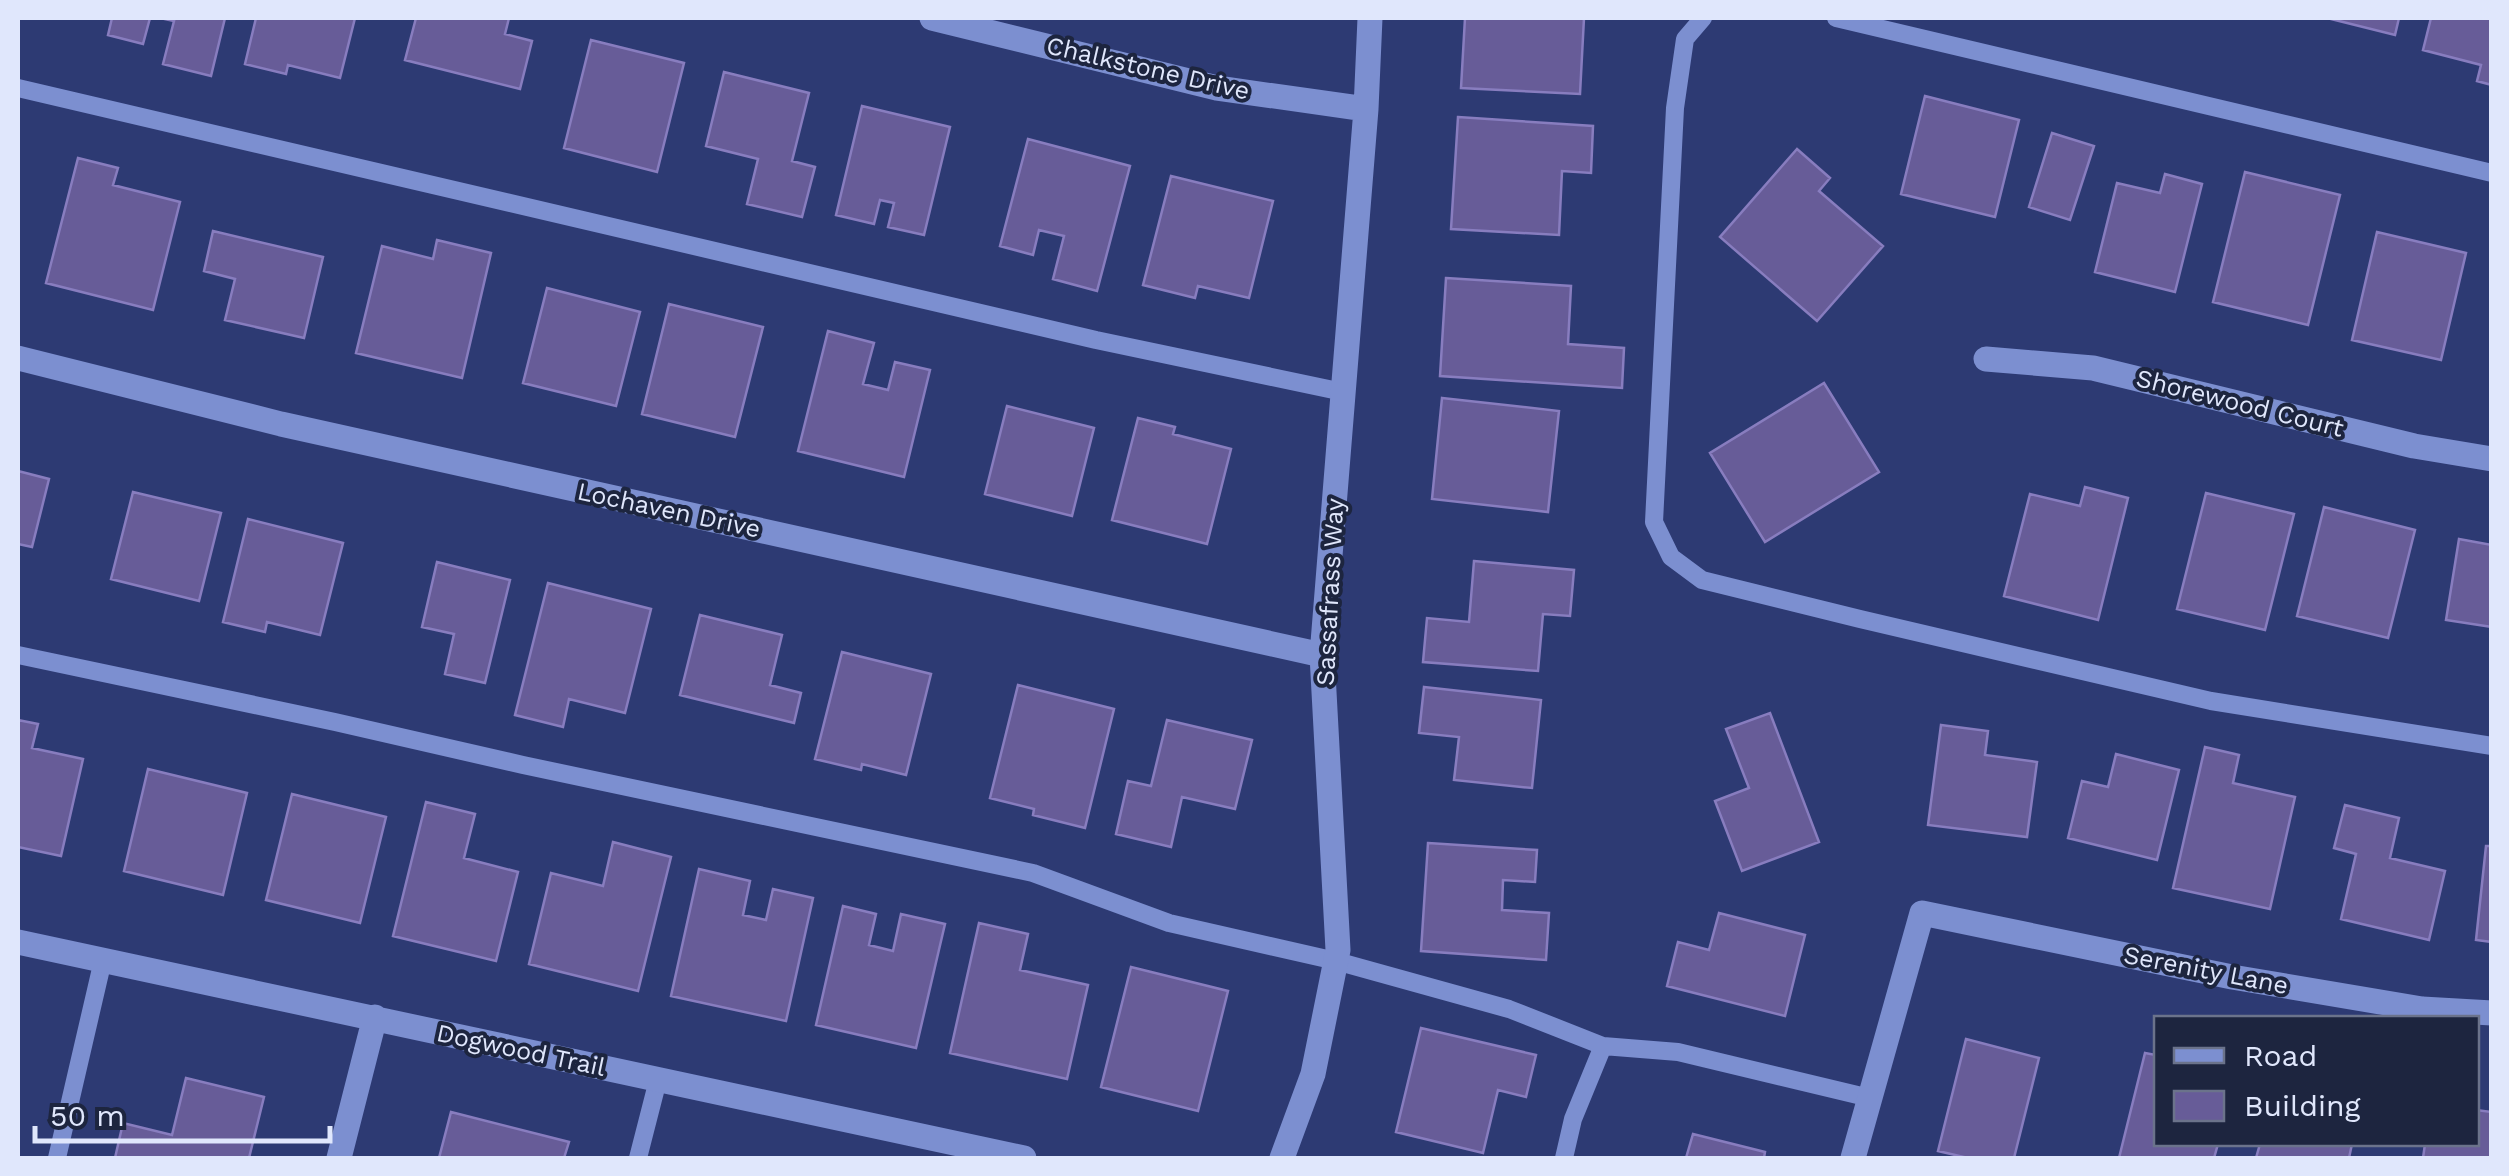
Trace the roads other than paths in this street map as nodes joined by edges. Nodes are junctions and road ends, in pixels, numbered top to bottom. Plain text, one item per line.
1 (932, 18) edge
2 (1370, 18) edge
3 (1703, 18) edge
4 (1836, 18) edge
5 (18, 88) edge
6 (1366, 109) junction
7 (2492, 173) edge
8 (18, 358) edge
9 (1986, 359) dead end
10 (1343, 392) junction
11 (2492, 459) edge
12 (1322, 654) junction
13 (18, 655) edge
14 (2492, 746) edge
15 (18, 942) edge
16 (103, 960) junction
17 (1336, 961) junction
18 (2492, 1013) edge
19 (375, 1018) junction
20 (1602, 1046) junction
21 (658, 1080) junction
22 (1870, 1098) junction
23 (934, 1150) edge
24 (57, 1158) edge
25 (340, 1158) edge
26 (638, 1158) edge
27 (1024, 1158) edge
28 (1282, 1158) edge
29 (1564, 1158) edge
30 (1853, 1158) edge

1 - 6 street, Chalkstone Drive
2 - 6 street, Sassafrass Way
3 - 14 lane
4 - 7 lane
5 - 10 lane
6 - 10 street, Sassafrass Way
8 - 12 street, Lochaven Drive
9 - 11 street, Shorewood Court
10 - 12 street, Sassafrass Way
12 - 17 street, Sassafrass Way
13 - 17 lane
15 - 16 street, Dogwood Trail
16 - 19 street, Dogwood Trail
16 - 24 lane
17 - 20 lane
17 - 28 street, Sassafrass Way
18 - 22 street, Serenity Lane
19 - 21 street, Dogwood Trail
19 - 25 street
20 - 22 lane
20 - 29 lane
21 - 23 street, Dogwood Trail
21 - 26 lane
22 - 30 street
23 - 27 street, Dogwood Trail

